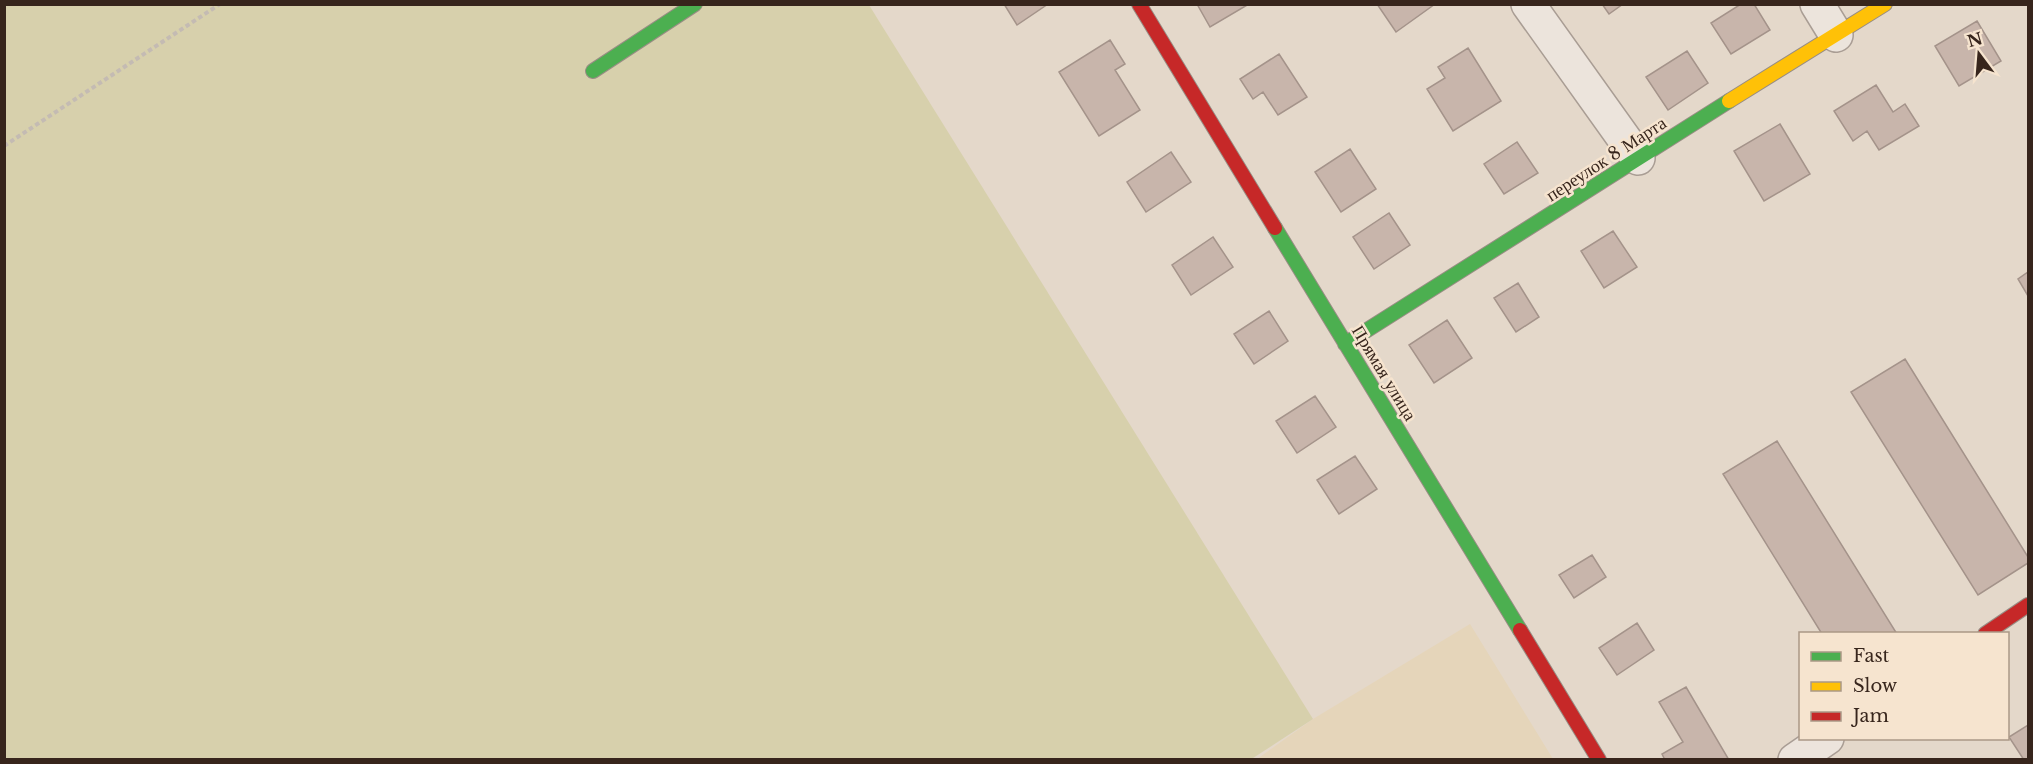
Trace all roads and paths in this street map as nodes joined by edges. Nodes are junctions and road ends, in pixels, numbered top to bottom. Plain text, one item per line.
1 (220, 4) edge
2 (695, 4) edge
3 (1139, 4) edge
4 (1528, 4) edge
5 (1817, 4) edge
6 (1885, 4) edge
7 (1836, 35) junction
8 (593, 70) dead end
9 (4, 146) edge
10 (1638, 158) junction
11 (1345, 344) junction
12 (2028, 604) edge
13 (1986, 632) edge
14 (1824, 740) edge
15 (1599, 759) edge
16 (1795, 759) edge

1 - 9 path
2 - 8 street
3 - 11 street, Прямая улица
4 - 10 street
5 - 7 street
6 - 7 street, переулок 8 Марта
7 - 10 street, переулок 8 Марта
10 - 11 street, переулок 8 Марта
11 - 15 street, Прямая улица
12 - 13 street
14 - 16 street

